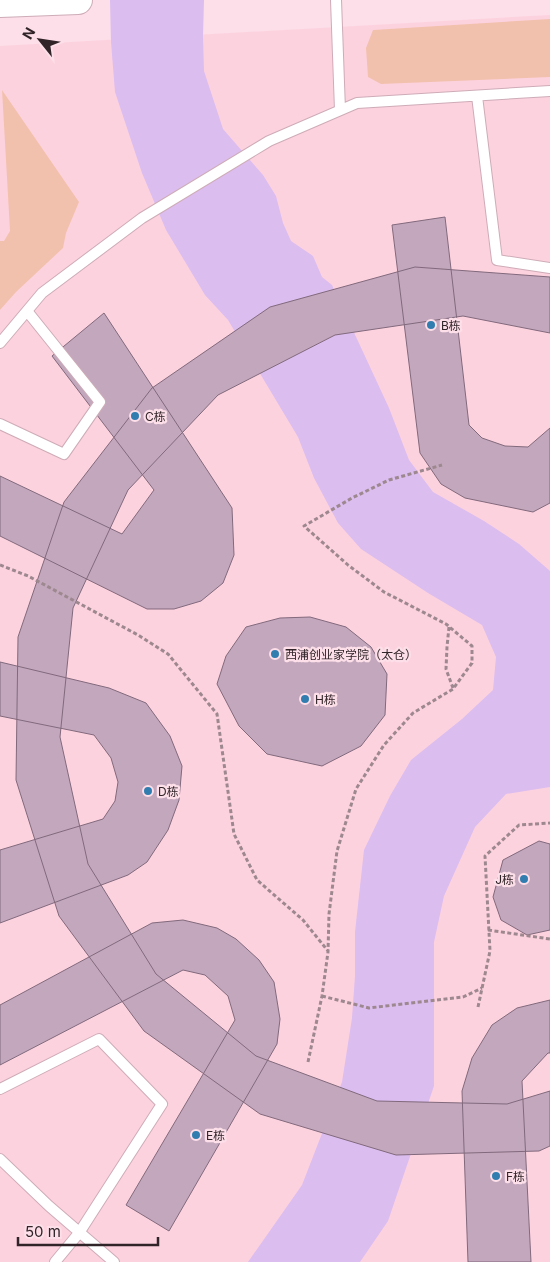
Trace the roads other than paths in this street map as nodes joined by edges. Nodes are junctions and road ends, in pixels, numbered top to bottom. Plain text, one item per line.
1 (78, 0) edge
2 (336, 0) edge
3 (0, 3) edge
4 (550, 91) edge
5 (477, 96) junction
6 (340, 110) junction
7 (550, 268) edge
8 (27, 311) junction
9 (0, 343) edge
10 (0, 424) edge
11 (0, 1090) edge
12 (0, 1159) edge
13 (79, 1233) junction
14 (55, 1262) edge
15 (114, 1262) edge

1 - 3 street
2 - 6 lane
4 - 5 lane
5 - 6 lane
5 - 7 lane
6 - 8 lane
8 - 9 lane
8 - 10 lane
11 - 13 lane
12 - 13 lane
13 - 14 lane
13 - 15 lane

